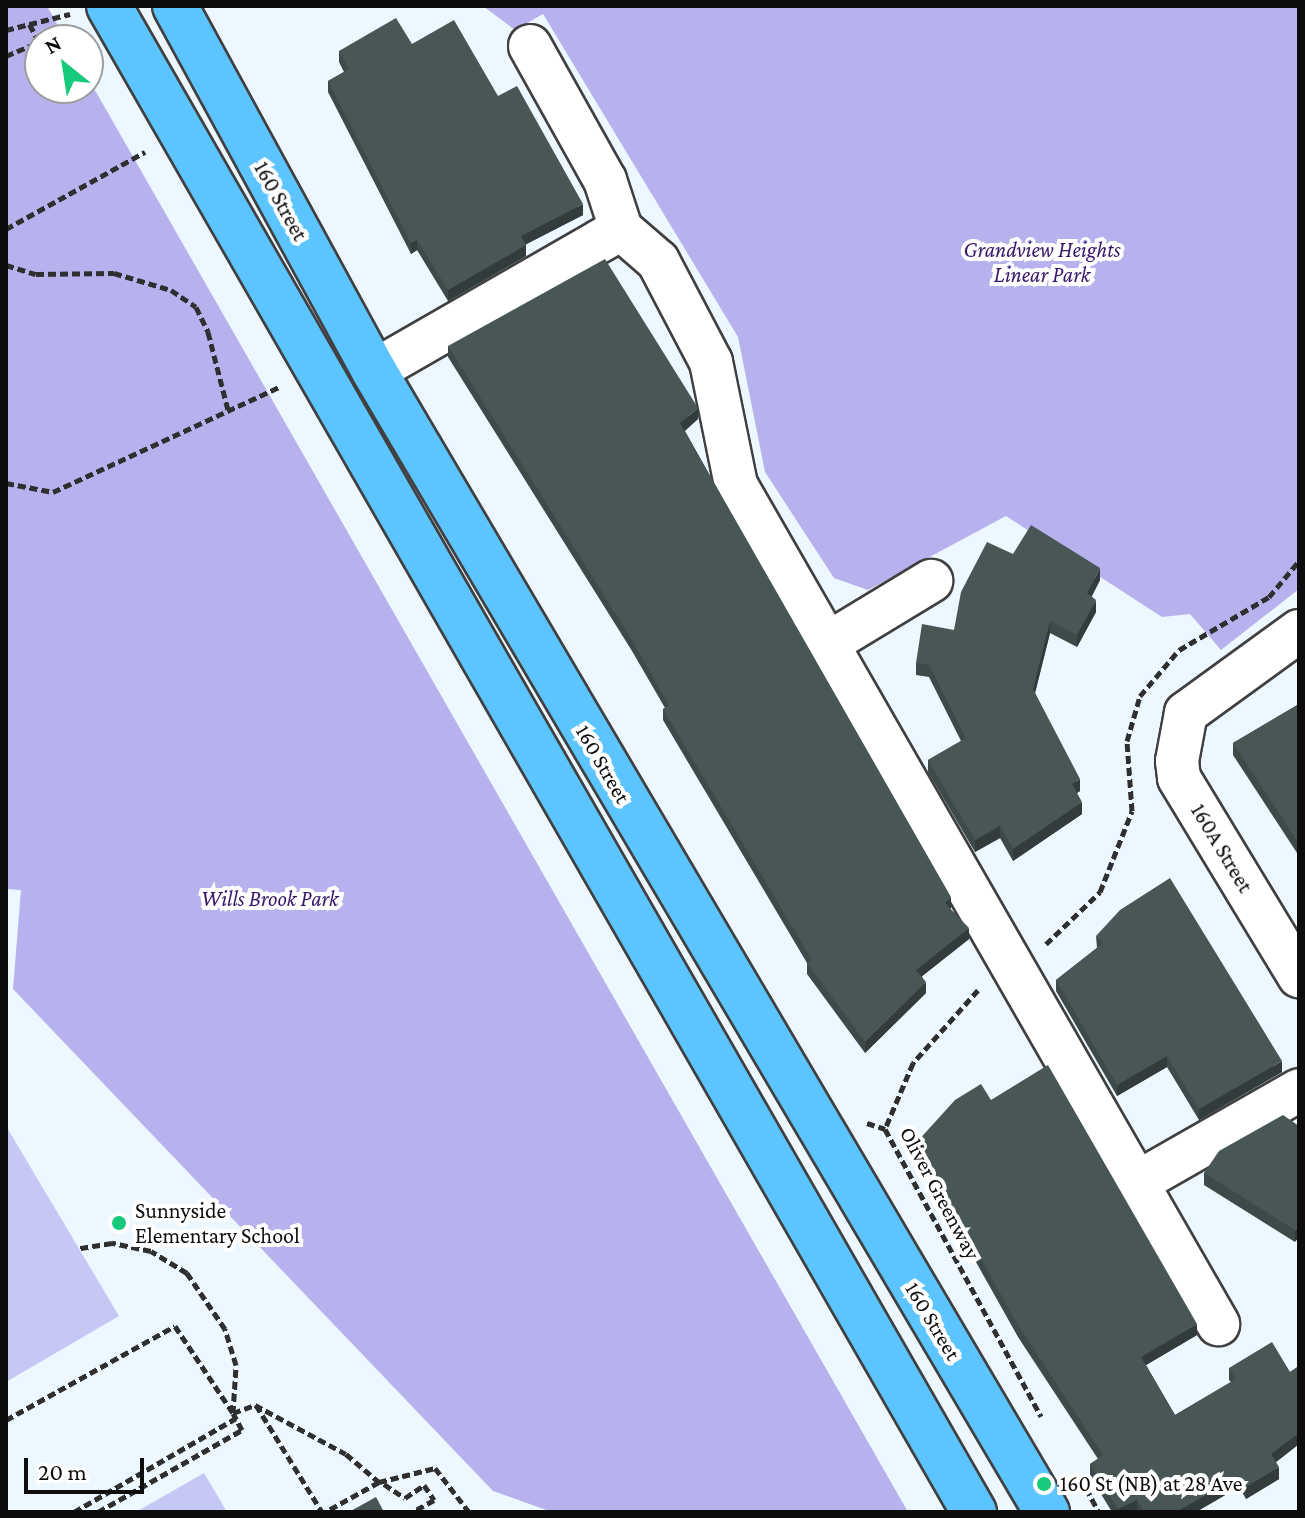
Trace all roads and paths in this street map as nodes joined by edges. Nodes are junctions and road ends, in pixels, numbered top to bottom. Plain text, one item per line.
1 (175, 6) edge
2 (90, 10) edge
3 (29, 23) junction
4 (6, 30) edge
5 (530, 46) dead end
6 (6, 56) edge
7 (149, 149) dead end
8 (6, 229) edge
9 (621, 229) junction
10 (6, 265) edge
11 (374, 371) junction
12 (287, 383) dead end
13 (228, 410) junction
14 (6, 483) edge
15 (931, 581) dead end
16 (1299, 631) edge
17 (827, 644) junction
18 (1135, 801) dead end
19 (1013, 966) junction
20 (1299, 976) edge
21 (1299, 1090) edge
22 (1138, 1182) junction
23 (79, 1248) dead end
24 (1218, 1324) dead end
25 (255, 1405) junction
26 (234, 1416) junction
27 (6, 1420) edge
28 (1041, 1434) dead end
29 (1081, 1480) dead end
30 (379, 1482) junction
31 (74, 1512) edge
32 (98, 1512) edge
33 (324, 1512) edge
34 (412, 1512) edge
35 (469, 1512) edge
36 (974, 1512) edge
37 (1047, 1512) edge
38 (1099, 1512) edge

1 - 11 main road, 160 Street
2 - 3 path
2 - 36 main road
3 - 4 path
3 - 6 path
5 - 9 street
7 - 8 path
9 - 11 street
9 - 17 street
10 - 13 path
11 - 37 main road, 160 Street
12 - 13 path
13 - 14 path
15 - 17 street
16 - 20 street, 160A Street
17 - 19 street
18 - 19 path, Oliver Greenway
19 - 22 street
19 - 28 path, Oliver Greenway
21 - 22 street
22 - 24 street
23 - 26 path
25 - 26 path
25 - 30 path
25 - 33 path
26 - 27 path
26 - 31 path
26 - 32 path
29 - 38 path
30 - 33 path
30 - 34 path
30 - 35 path

